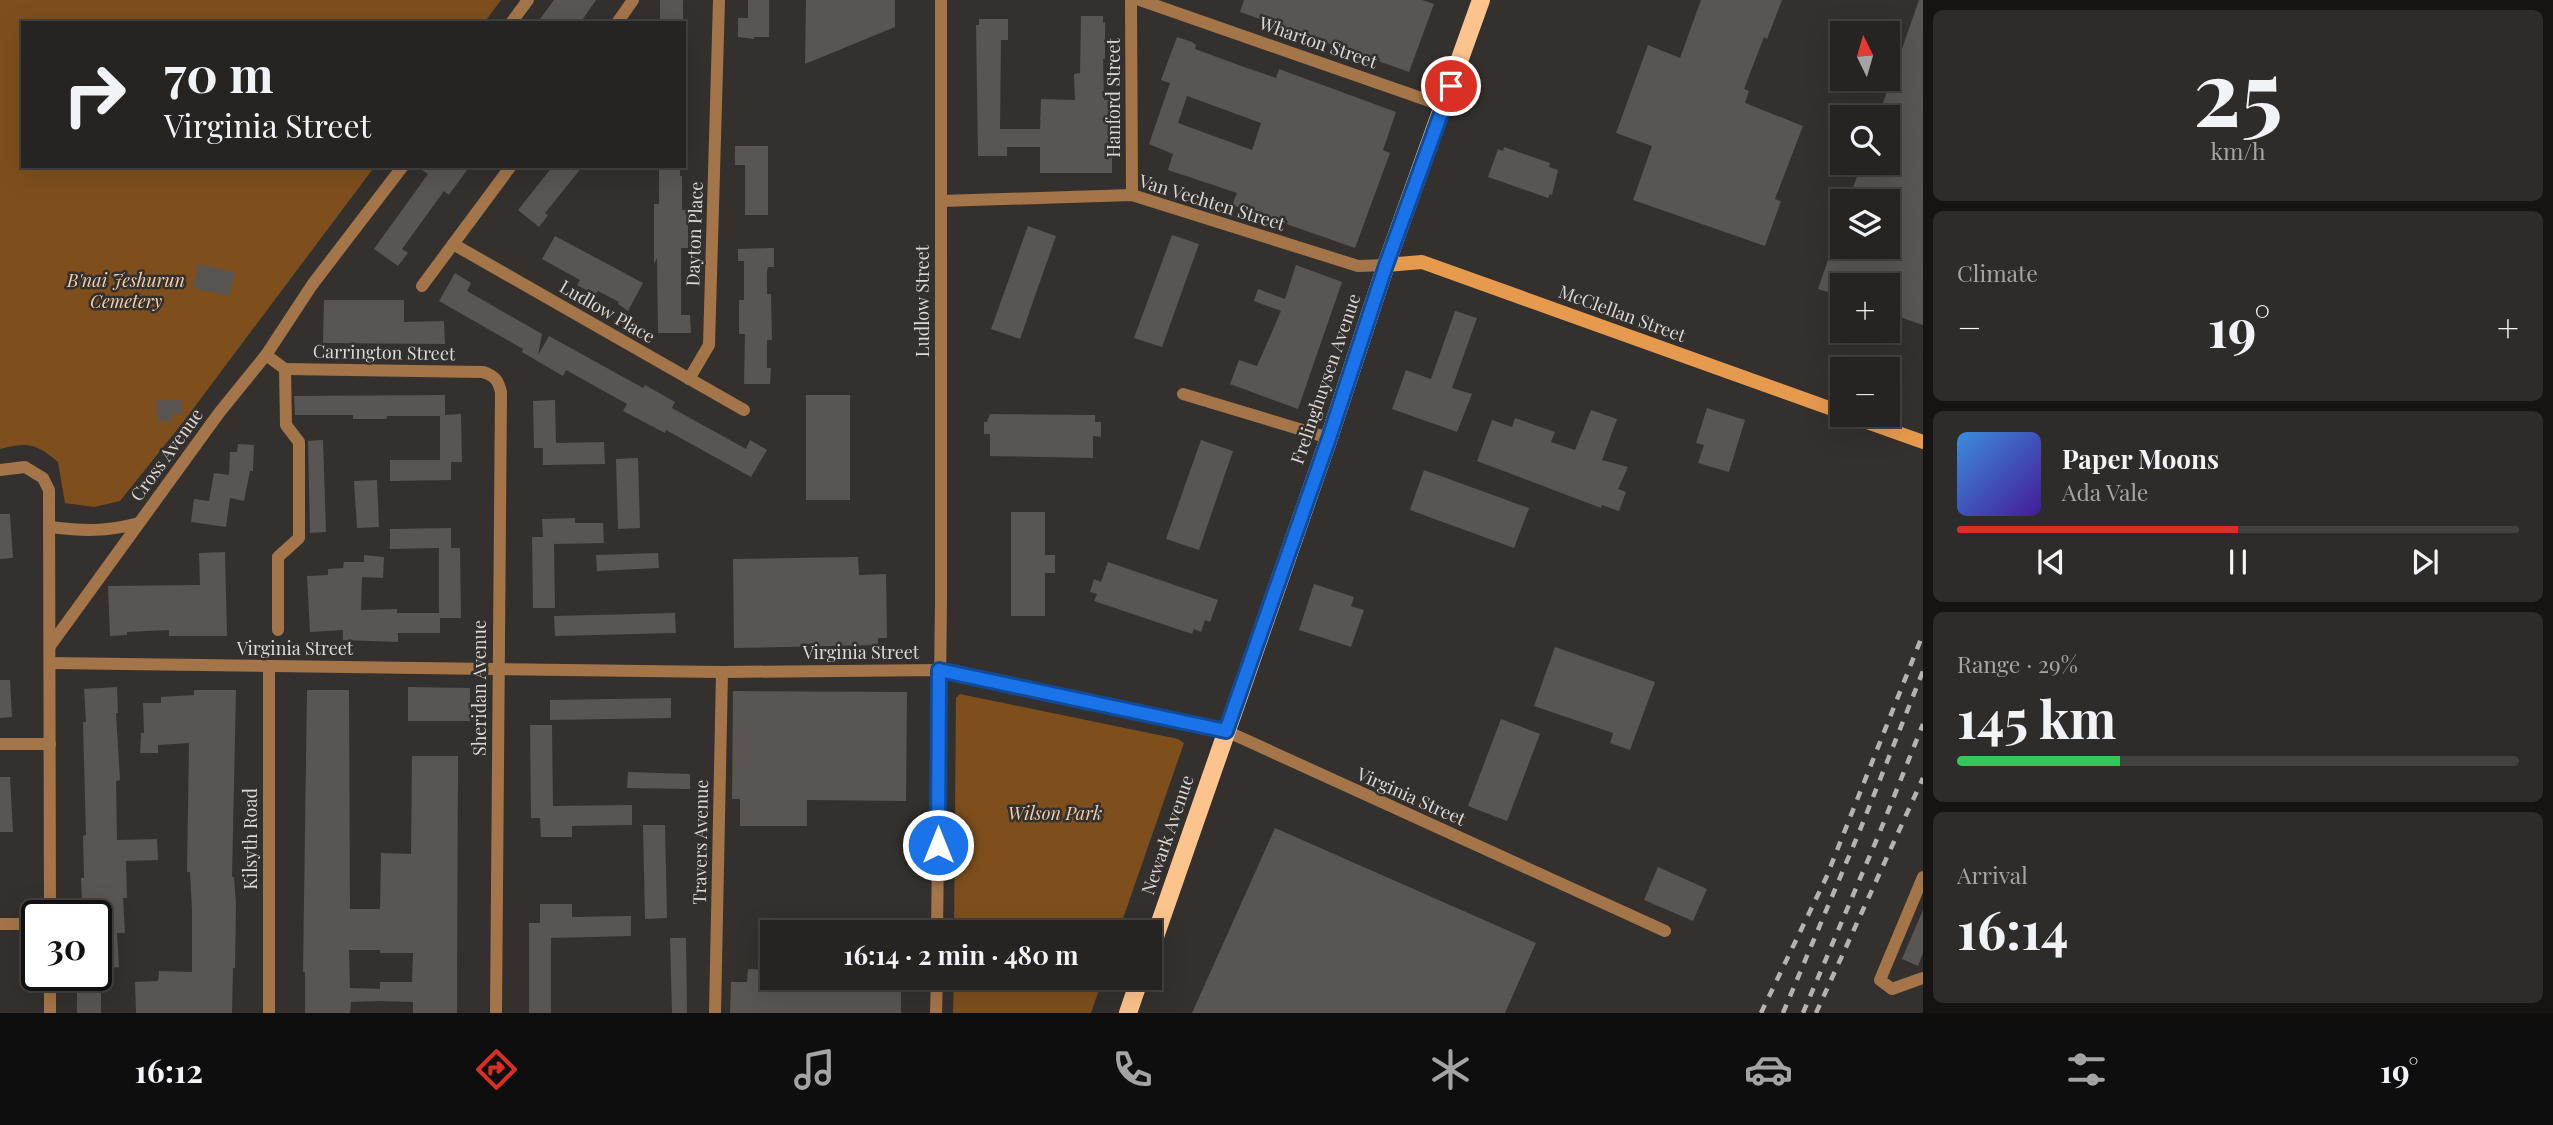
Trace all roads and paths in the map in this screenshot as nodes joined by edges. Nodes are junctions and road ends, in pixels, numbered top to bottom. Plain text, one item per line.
1 (528, 0) edge
2 (634, 0) edge
3 (719, 0) edge
4 (941, 0) edge
5 (1131, 0) edge
6 (1140, 0) edge
7 (1481, 0) edge
8 (512, 21) edge
9 (618, 21) edge
10 (1444, 106) junction
11 (401, 168) edge
12 (510, 168) edge
13 (1132, 195) junction
14 (941, 201) junction
15 (453, 244) junction
16 (1386, 265) junction
17 (422, 286) dead end
18 (266, 355) junction
19 (285, 369) junction
20 (483, 372) joint
21 (688, 379) junction
22 (1182, 394) dead end
23 (1830, 409) edge
24 (744, 410) dead end
25 (1881, 427) edge
26 (1329, 438) junction
27 (1923, 442) edge
28 (0, 470) edge
29 (139, 523) junction
30 (50, 527) junction
31 (278, 630) dead end
32 (50, 646) junction
33 (50, 663) junction
34 (270, 666) junction
35 (497, 667) junction
36 (939, 670) junction
37 (722, 671) junction
38 (1226, 731) junction
39 (0, 744) edge
40 (50, 744) junction
41 (1213, 772) joint
42 (1923, 877) edge
43 (50, 900) edge
44 (937, 920) edge
45 (1161, 920) edge
46 (0, 924) edge
47 (21, 924) edge
48 (1665, 931) dead end
49 (1923, 978) edge
50 (937, 990) edge
51 (1136, 990) edge
52 (50, 991) edge
53 (50, 1013) edge
54 (269, 1013) edge
55 (496, 1013) edge
56 (715, 1013) edge
57 (936, 1013) edge
58 (1128, 1013) edge

1 - 8 street
2 - 9 street
3 - 21 street, Dayton Place
4 - 14 street, Ludlow Street
5 - 13 street, Hanford Street
6 - 10 street, Wharton Street
7 - 10 main road, Frelinghuysen Avenue
10 - 16 main road, Frelinghuysen Avenue
11 - 18 street, Cross Avenue
12 - 15 street
13 - 14 street, Van Vechten Street
13 - 16 street, Van Vechten Street
14 - 36 street, Ludlow Street
15 - 17 street
15 - 21 street, Ludlow Place
16 - 23 main road, McClellan Street
16 - 26 main road, Frelinghuysen Avenue
18 - 19 street
18 - 29 street, Cross Avenue
19 - 20 street, Carrington Street
19 - 31 street
20 - 35 street, Sheridan Avenue
21 - 24 street, Ludlow Place
22 - 26 street
25 - 27 main road, McClellan Street
26 - 38 main road, Frelinghuysen Avenue
28 - 30 street
29 - 30 street
29 - 32 street, Cross Avenue
30 - 32 street
32 - 33 street
33 - 34 street, Virginia Street
33 - 40 street
34 - 35 street, Virginia Street
34 - 54 street, Kilsyth Road
35 - 37 street, Virginia Street
35 - 55 street, Sheridan Avenue
36 - 37 street, Virginia Street
36 - 38 street, Virginia Street
36 - 44 street, Ludlow Street
37 - 56 street, Travers Avenue
38 - 41 main road, Frelinghuysen Avenue
38 - 48 street, Virginia Street
39 - 40 street
40 - 43 street
41 - 45 main road, Newark Avenue
42 - 49 street
46 - 47 street
50 - 57 street
51 - 58 main road
52 - 53 street

